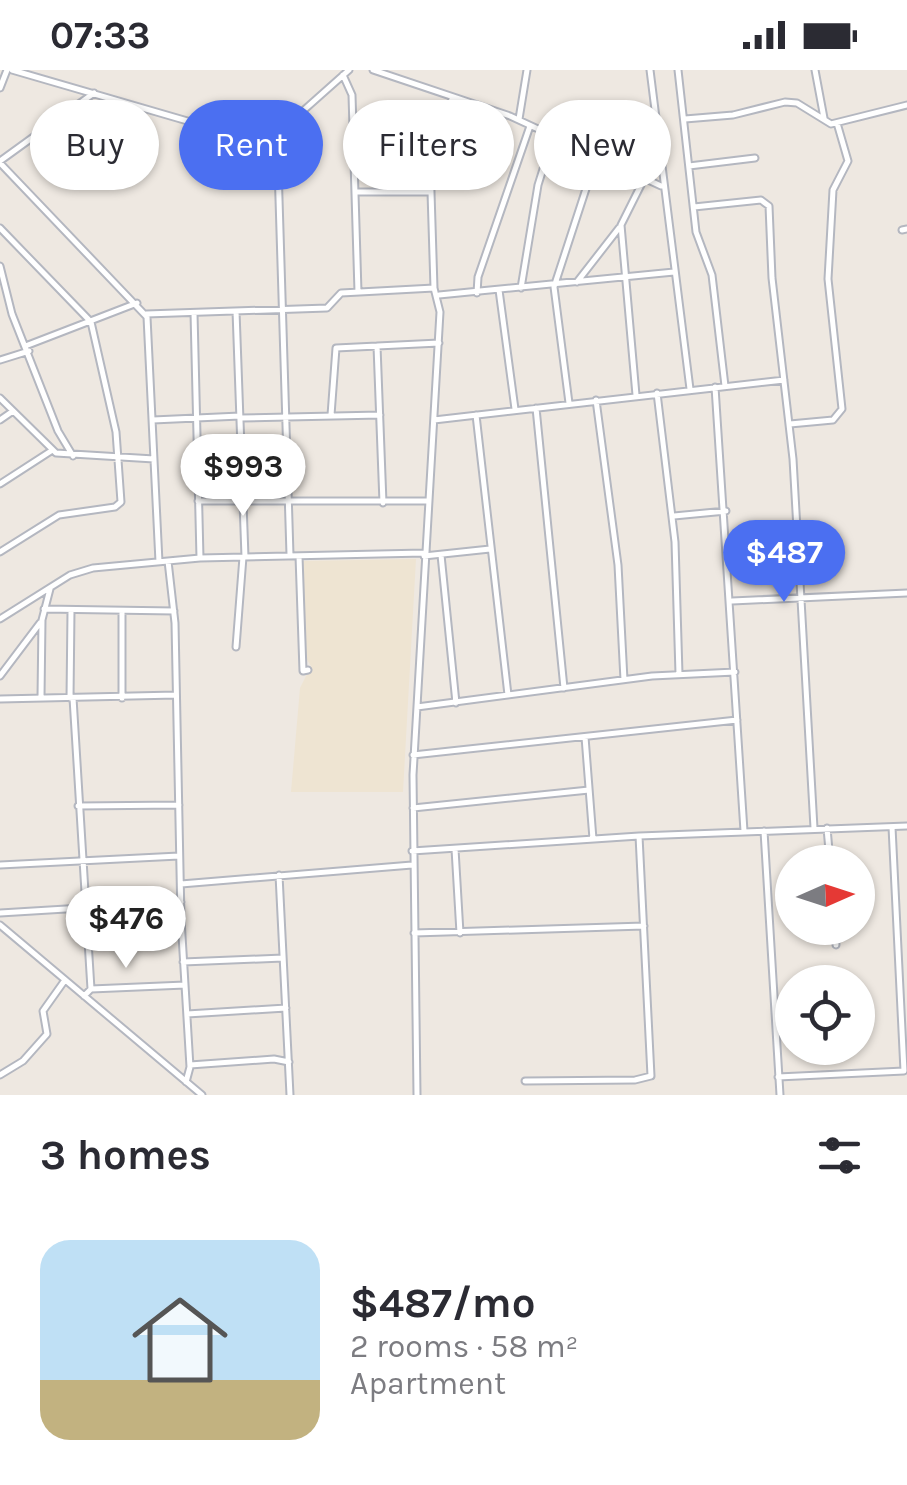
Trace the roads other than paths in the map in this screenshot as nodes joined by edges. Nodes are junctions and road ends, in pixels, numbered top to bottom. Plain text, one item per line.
1 (10, 70) edge
2 (373, 70) edge
3 (528, 70) edge
4 (650, 70) edge
5 (678, 70) edge
6 (815, 70) edge
7 (28, 72) edge
8 (346, 72) edge
9 (1, 87) edge
10 (94, 93) junction
11 (452, 98) junction
12 (315, 100) edge
13 (653, 100) edge
14 (907, 105) edge
15 (684, 119) junction
16 (519, 120) junction
17 (179, 121) edge
18 (825, 121) junction
19 (837, 123) junction
20 (530, 126) junction
21 (534, 128) edge
22 (755, 158) dead end
23 (0, 162) edge
24 (689, 166) junction
25 (278, 190) edge
26 (537, 190) edge
27 (588, 190) edge
28 (638, 190) edge
29 (663, 190) edge
30 (355, 192) junction
31 (430, 192) junction
32 (694, 208) junction
33 (621, 225) junction
34 (0, 228) edge
35 (0, 266) edge
36 (674, 272) junction
37 (624, 278) junction
38 (576, 284) junction
39 (554, 287) junction
40 (522, 288) junction
41 (499, 290) junction
42 (358, 292) junction
43 (436, 292) junction
44 (477, 293) junction
45 (137, 302) junction
46 (281, 310) junction
47 (236, 312) junction
48 (12, 314) junction
49 (146, 314) junction
50 (194, 314) junction
51 (0, 318) edge
52 (91, 322) junction
53 (439, 344) junction
54 (377, 346) junction
55 (28, 348) junction
56 (0, 360) edge
57 (784, 380) junction
58 (725, 386) junction
59 (715, 387) junction
60 (690, 390) junction
61 (657, 393) junction
62 (636, 396) junction
63 (0, 398) edge
64 (596, 399) junction
65 (569, 403) junction
66 (536, 408) junction
67 (515, 409) junction
68 (13, 411) junction
69 (285, 415) junction
70 (331, 415) junction
71 (380, 415) junction
72 (476, 415) junction
73 (241, 417) junction
74 (196, 419) junction
75 (0, 420) edge
76 (153, 420) junction
77 (433, 420) junction
78 (790, 424) junction
79 (51, 450) junction
80 (73, 456) junction
81 (118, 457) junction
82 (154, 459) junction
83 (0, 484) edge
84 (198, 501) junction
85 (287, 501) junction
86 (427, 501) junction
87 (243, 502) junction
88 (383, 503) junction
89 (726, 511) junction
90 (673, 516) junction
91 (491, 549) junction
92 (0, 552) edge
93 (290, 554) junction
94 (424, 554) junction
95 (442, 555) junction
96 (299, 556) junction
97 (244, 557) junction
98 (200, 558) junction
99 (168, 561) junction
100 (160, 562) junction
101 (51, 586) junction
102 (907, 593) edge
103 (801, 597) junction
104 (732, 601) junction
105 (44, 609) junction
106 (71, 610) junction
107 (174, 610) junction
108 (122, 611) junction
109 (0, 619) edge
110 (42, 620) junction
111 (236, 647) dead end
112 (308, 670) dead end
113 (735, 672) junction
114 (680, 674) junction
115 (0, 676) edge
116 (624, 680) junction
117 (564, 689) junction
118 (176, 695) junction
119 (508, 695) junction
120 (41, 698) junction
121 (72, 698) junction
122 (122, 698) junction
123 (0, 699) edge
124 (456, 702) junction
125 (417, 706) junction
126 (737, 720) junction
127 (585, 737) junction
128 (413, 755) junction
129 (589, 790) junction
130 (179, 805) junction
131 (78, 806) junction
132 (412, 808) junction
133 (907, 826) edge
134 (892, 827) junction
135 (814, 828) junction
136 (828, 828) junction
137 (744, 831) junction
138 (764, 831) junction
139 (639, 836) junction
140 (593, 839) junction
141 (829, 845) edge
142 (455, 849) junction
143 (412, 851) junction
144 (179, 856) junction
145 (82, 859) junction
146 (0, 865) edge
147 (412, 865) junction
148 (279, 875) junction
149 (181, 884) junction
150 (181, 902) junction
151 (86, 908) junction
152 (0, 913) edge
153 (0, 925) edge
154 (644, 926) junction
155 (460, 933) junction
156 (414, 934) junction
157 (182, 935) junction
158 (88, 940) junction
159 (896, 948) junction
160 (907, 949) edge
161 (284, 958) junction
162 (183, 962) junction
163 (65, 980) junction
164 (184, 984) junction
165 (91, 989) junction
166 (84, 996) junction
167 (286, 1008) junction
168 (186, 1014) junction
169 (289, 1062) junction
170 (190, 1065) junction
171 (906, 1071) edge
172 (0, 1075) edge
173 (778, 1077) junction
174 (524, 1080) dead end
175 (186, 1082) junction
176 (194, 1092) edge
177 (202, 1095) edge
178 (290, 1095) edge
179 (418, 1095) edge
180 (780, 1095) edge

1 - 7 street
1 - 9 street
2 - 11 street
3 - 16 street
4 - 13 street
5 - 15 street
6 - 18 street
7 - 10 street
8 - 12 street
8 - 30 street
10 - 17 street
10 - 23 street
11 - 16 street
11 - 31 street
14 - 19 street
15 - 18 street
15 - 24 street
16 - 20 street
18 - 19 street
19 - 78 street
20 - 21 street
20 - 44 street
22 - 24 street
23 - 45 street
24 - 32 street
25 - 46 street
26 - 40 street
27 - 39 street
28 - 33 street
29 - 36 street
30 - 31 street
30 - 42 street
31 - 43 street
32 - 57 street
32 - 58 street
33 - 37 street
33 - 38 street
34 - 52 street
35 - 48 street
36 - 37 street
36 - 60 street
37 - 38 street
37 - 62 street
38 - 39 street
39 - 40 street
39 - 65 street
40 - 41 street
41 - 44 street
41 - 67 street
42 - 43 street
42 - 46 street
43 - 44 street
43 - 53 street
45 - 49 street
45 - 52 street
46 - 47 street
46 - 69 street
47 - 50 street
47 - 73 street
48 - 51 street
48 - 55 street
49 - 50 street
49 - 76 street
50 - 74 street
52 - 55 street
52 - 81 street
53 - 54 street
53 - 77 street
54 - 70 street
54 - 71 street
55 - 56 street
55 - 80 street
57 - 58 street
57 - 78 street
58 - 59 street
59 - 60 street
59 - 89 street
60 - 61 street
61 - 62 street
61 - 90 street
62 - 64 street
63 - 68 street
64 - 65 street
64 - 116 street
65 - 66 street
66 - 67 street
66 - 117 street
67 - 72 street
68 - 75 street
68 - 79 street
69 - 70 street
69 - 73 street
69 - 85 street
70 - 71 street
71 - 88 street
72 - 77 street
72 - 91 street
73 - 74 street
73 - 87 street
74 - 76 street
74 - 84 street
76 - 82 street
77 - 86 street
78 - 103 street
79 - 80 street
79 - 83 street
80 - 81 street
81 - 82 street
81 - 92 street
82 - 100 street
84 - 87 street
84 - 98 street
85 - 87 street
85 - 88 street
85 - 93 street
86 - 88 street
86 - 94 street
87 - 97 street
89 - 90 street
89 - 104 street
90 - 114 street
91 - 95 street
91 - 119 street
93 - 96 street
93 - 97 street
94 - 95 street
94 - 96 street
94 - 125 street
95 - 124 street
96 - 112 street
97 - 98 street
97 - 111 street
98 - 99 street
99 - 100 street
99 - 107 street
100 - 101 street
101 - 105 street
101 - 109 street
102 - 103 street
103 - 104 street
103 - 135 street
104 - 113 street
105 - 106 street
105 - 110 street
106 - 108 street
106 - 121 street
107 - 108 street
107 - 118 street
108 - 122 street
110 - 115 street
110 - 120 street
113 - 114 street
113 - 126 street
114 - 116 street
116 - 117 street
117 - 119 street
118 - 122 street
118 - 130 street
119 - 124 street
120 - 121 street
120 - 123 street
121 - 122 street
121 - 131 street
124 - 125 street
125 - 128 street
126 - 127 street
126 - 137 street
127 - 128 street
127 - 129 street
128 - 132 street
129 - 132 street
129 - 140 street
130 - 131 street
130 - 144 street
131 - 145 street
132 - 143 street
133 - 134 street
134 - 136 street
134 - 159 street
135 - 136 street
135 - 138 street
136 - 141 street
137 - 138 street
137 - 139 street
138 - 173 street
139 - 140 street
139 - 154 street
140 - 142 street
142 - 143 street
142 - 155 street
143 - 147 street
144 - 145 street
144 - 149 street
145 - 146 street
145 - 151 street
147 - 148 street
147 - 156 street
148 - 149 street
148 - 161 street
149 - 150 street
150 - 151 street
150 - 157 street
151 - 152 street
151 - 158 street
153 - 163 street
154 - 155 street
154 - 174 street
155 - 156 street
156 - 179 street
157 - 158 street
157 - 162 street
158 - 165 street
159 - 160 street
159 - 171 street
161 - 162 street
161 - 167 street
162 - 164 street
163 - 166 street
163 - 172 street
164 - 165 street
164 - 168 street
165 - 166 street
166 - 175 street
167 - 168 street
167 - 169 street
168 - 170 street
169 - 170 street
169 - 178 street
170 - 175 street
171 - 173 street
173 - 180 street
175 - 176 street
176 - 177 street

